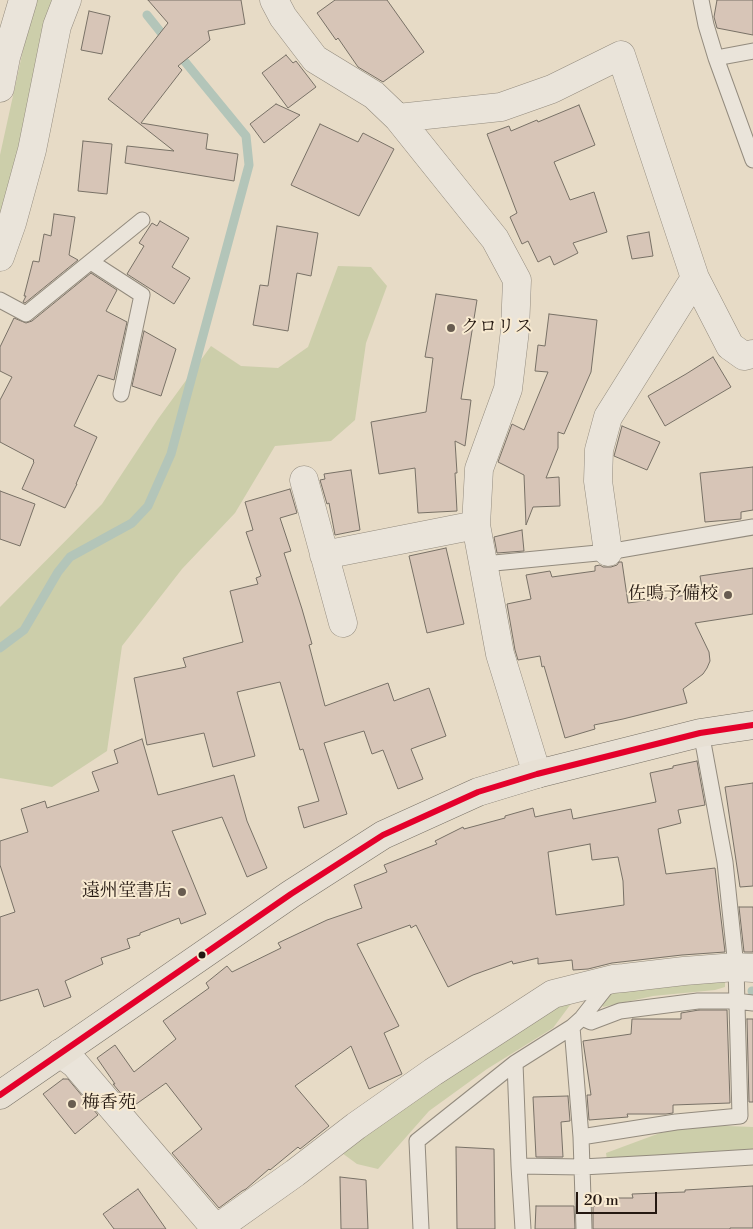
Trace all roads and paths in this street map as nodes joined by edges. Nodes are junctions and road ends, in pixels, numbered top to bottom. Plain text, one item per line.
1 (23, 0) edge
2 (67, 0) edge
3 (274, 0) edge
4 (701, 0) edge
5 (753, 51) edge
6 (716, 58) junction
7 (0, 88) edge
8 (398, 118) junction
9 (753, 160) edge
10 (142, 220) dead end
11 (0, 257) edge
12 (90, 262) junction
13 (695, 278) junction
14 (0, 300) edge
15 (753, 354) edge
16 (121, 394) dead end
17 (304, 480) dead end
18 (476, 526) junction
19 (753, 527) edge
20 (608, 552) junction
21 (324, 555) junction
22 (484, 564) junction
23 (343, 623) dead end
24 (753, 725) edge
25 (700, 733) junction
26 (537, 774) junction
27 (744, 968) edge
28 (613, 979) junction
29 (736, 1001) junction
30 (753, 1003) edge
31 (577, 1023) junction
32 (60, 1053) junction
33 (515, 1063) junction
34 (0, 1095) edge
35 (747, 1117) edge
36 (581, 1136) junction
37 (753, 1157) edge
38 (519, 1166) junction
39 (582, 1167) junction
40 (421, 1229) edge
41 (523, 1229) edge
42 (584, 1229) edge

1 - 7 street
2 - 11 street
3 - 8 street
4 - 6 lane
5 - 6 lane
6 - 9 lane
8 - 13 street
8 - 18 street
10 - 12 lane
12 - 14 lane
12 - 16 lane
13 - 15 street
13 - 20 street
17 - 21 street
18 - 21 street
18 - 22 street
19 - 20 lane
20 - 22 lane
21 - 23 street
22 - 26 street
24 - 25 highway
25 - 26 highway
25 - 27 lane
26 - 32 highway
27 - 28 street
27 - 29 lane
28 - 31 lane
28 - 32 street
29 - 30 lane
29 - 31 lane
29 - 35 lane
31 - 33 lane
31 - 36 lane
32 - 34 highway
33 - 38 lane
33 - 40 lane
35 - 36 lane
36 - 39 lane
37 - 39 lane
38 - 39 lane
38 - 41 lane
39 - 42 lane

